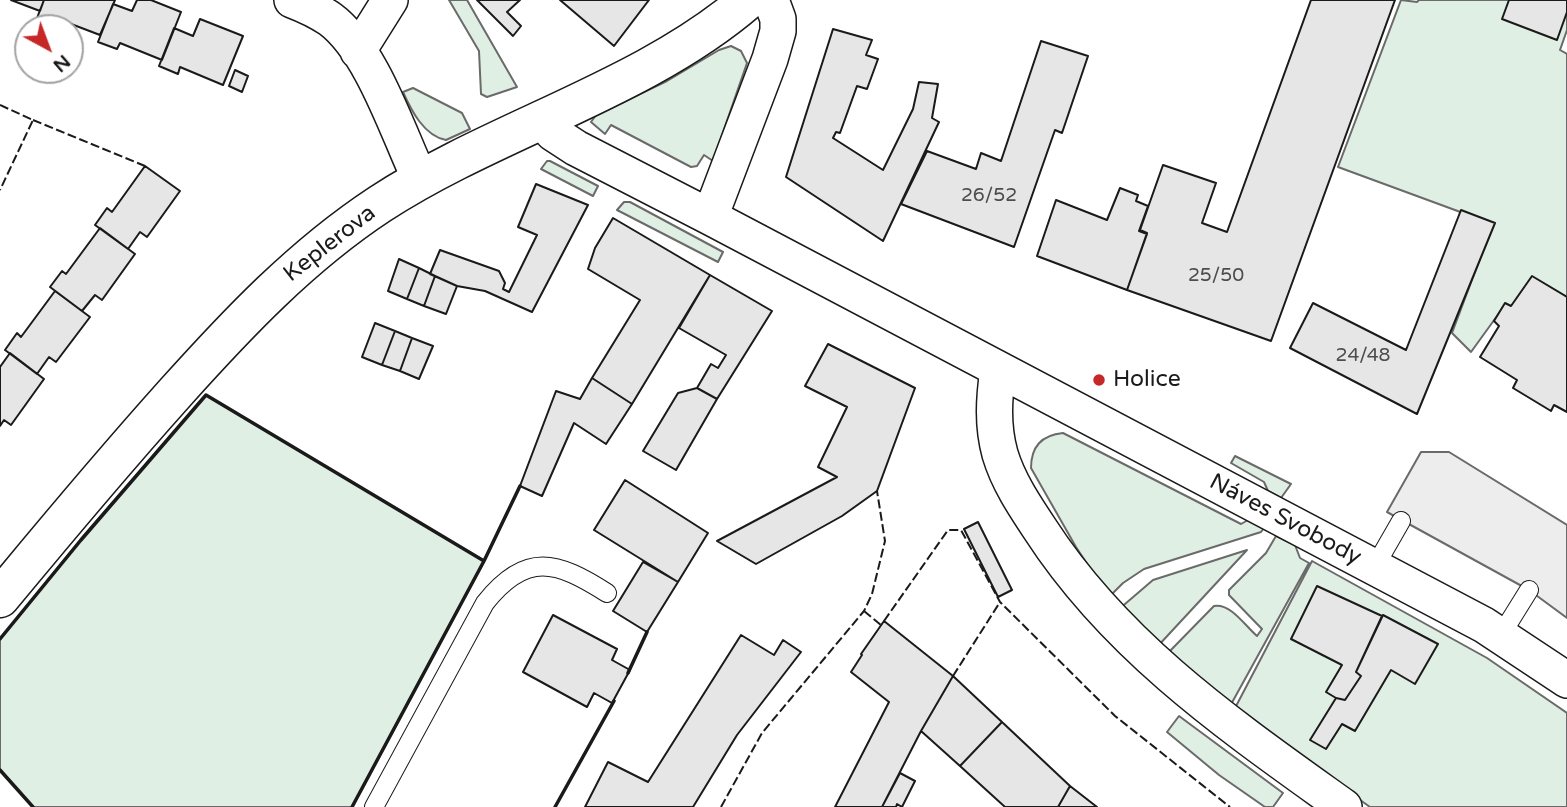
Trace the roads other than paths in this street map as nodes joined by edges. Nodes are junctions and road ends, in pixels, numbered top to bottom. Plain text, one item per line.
1 (292, 0) edge
2 (390, 0) edge
3 (748, 0) edge
4 (771, 0) edge
5 (358, 51) junction
6 (541, 119) junction
7 (420, 179) junction
8 (710, 217) junction
9 (998, 369) junction
10 (1401, 521) dead end
11 (1374, 568) junction
12 (1529, 590) dead end
13 (607, 593) dead end
14 (0, 598) edge
15 (1502, 635) junction
16 (1567, 680) edge
17 (374, 807) edge
18 (1344, 807) edge

1 - 5 street
2 - 5 street
3 - 6 main road, Keplerova
4 - 8 street
5 - 7 street
6 - 7 main road, Keplerova
6 - 8 street, Náves Svobody
7 - 14 main road, Keplerova
8 - 9 street, Náves Svobody
9 - 11 street, Náves Svobody
9 - 18 street
10 - 11 lane
11 - 15 street, Náves Svobody
12 - 15 lane
13 - 17 lane
15 - 16 street, Náves Svobody

